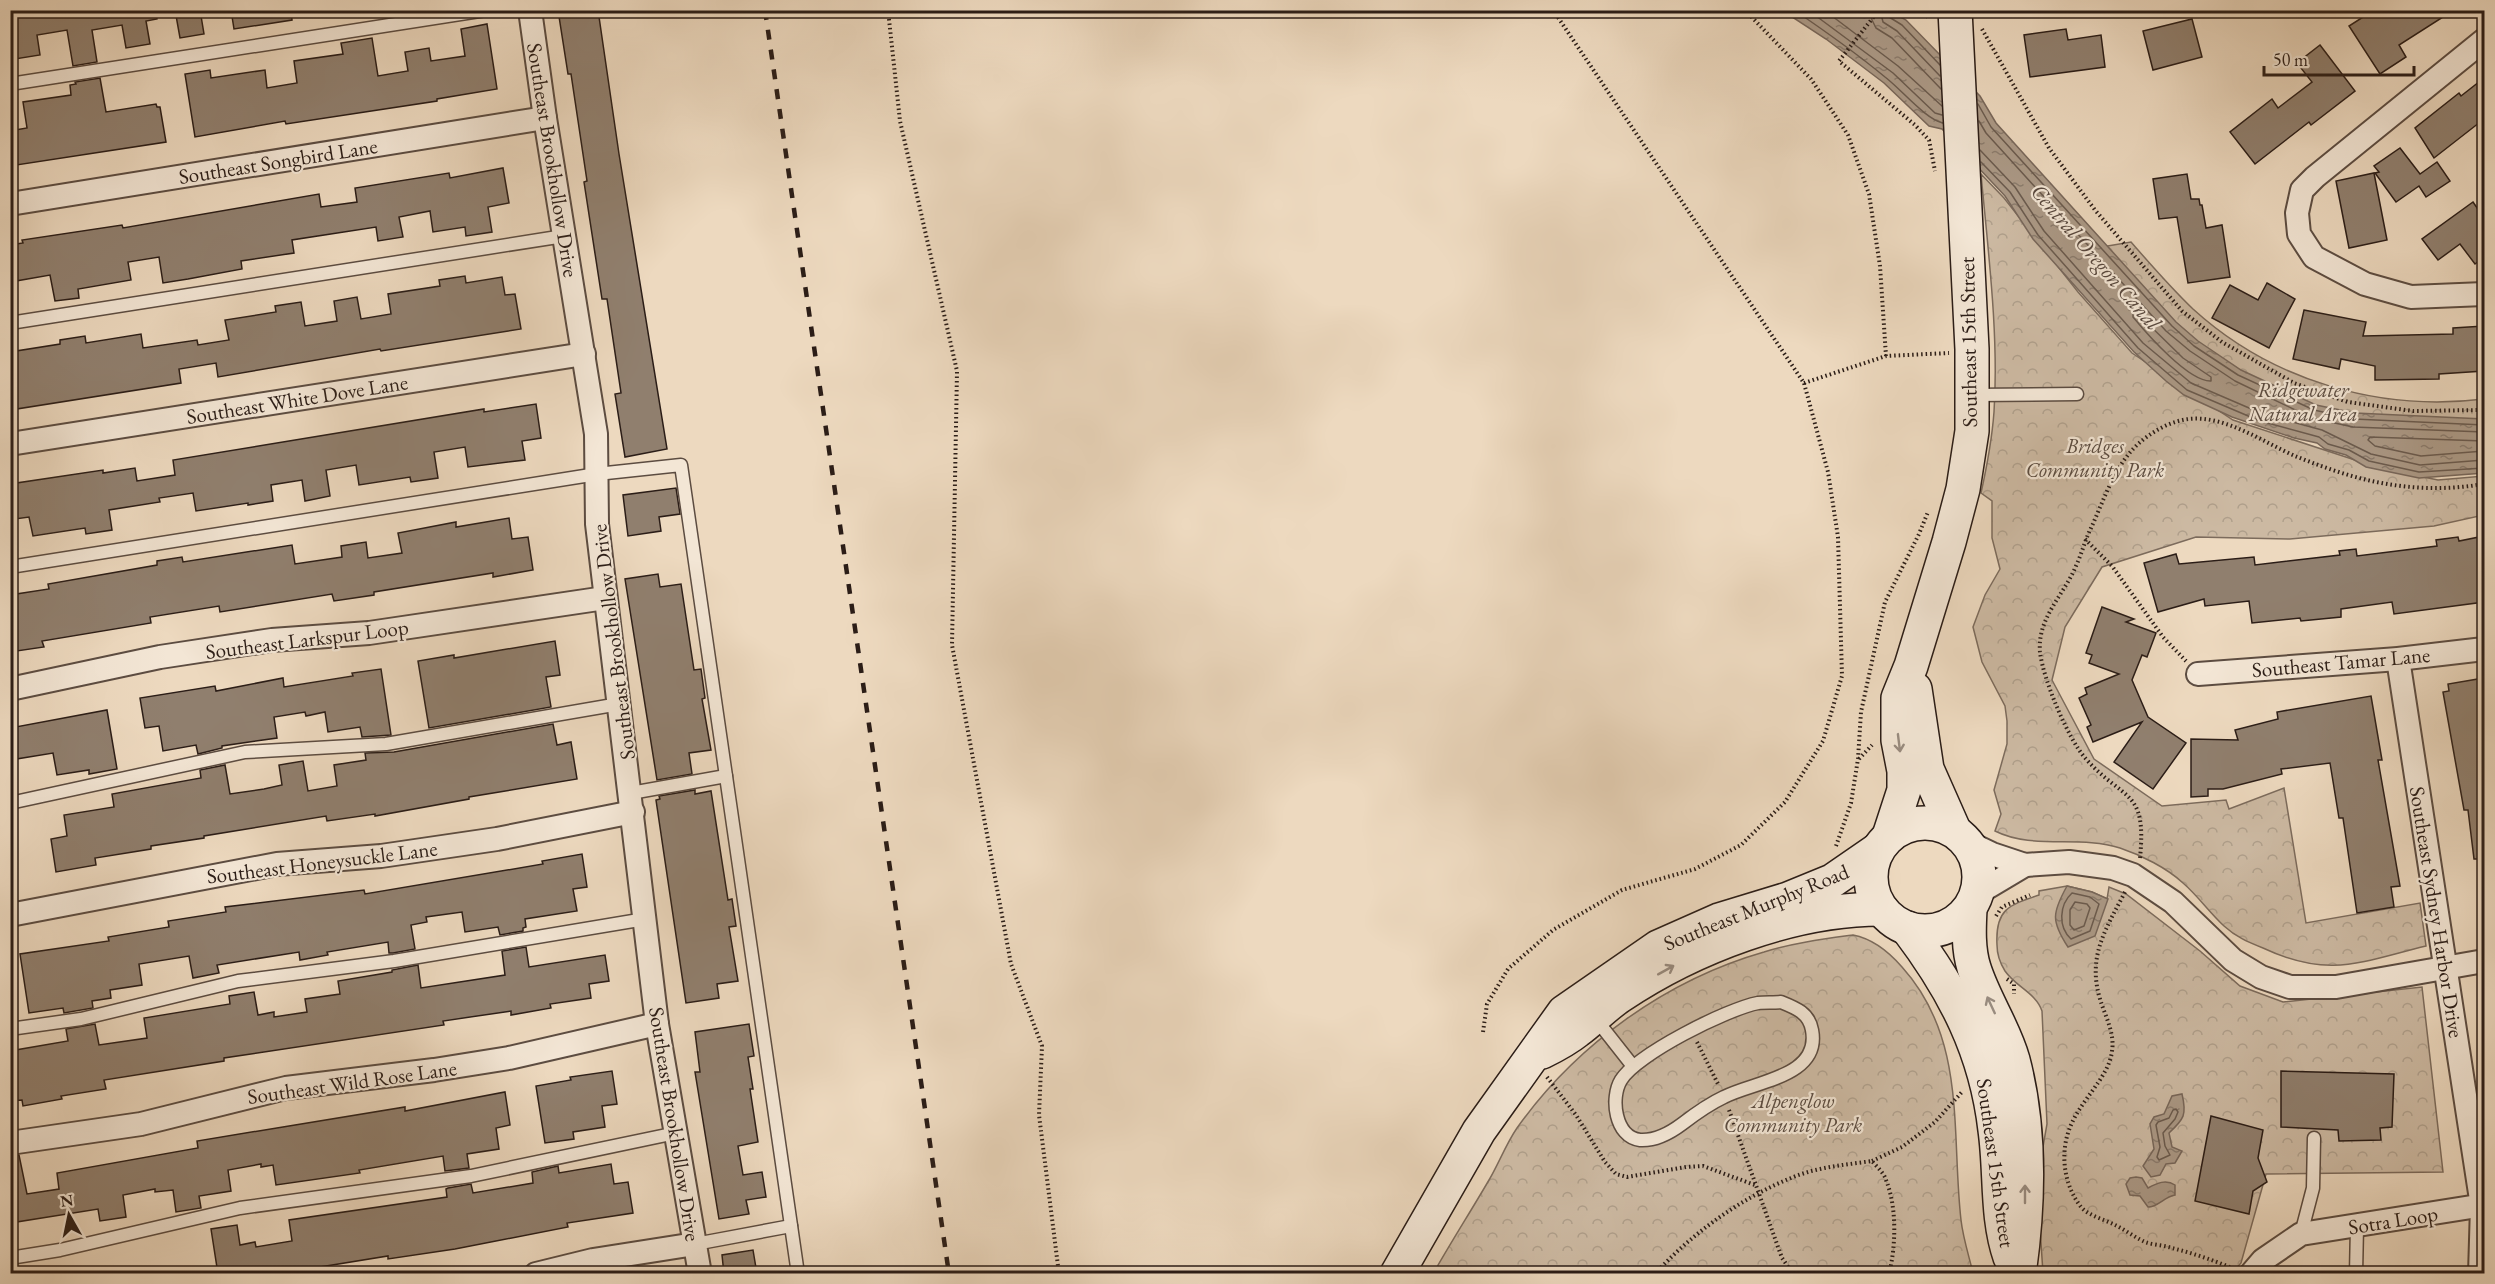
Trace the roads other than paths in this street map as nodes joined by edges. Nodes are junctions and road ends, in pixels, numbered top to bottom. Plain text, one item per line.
1 (486, 10) edge
2 (530, 10) edge
3 (1946, 15) edge
4 (2484, 40) edge
5 (10, 84) edge
6 (544, 118) junction
7 (10, 204) edge
8 (564, 236) junction
9 (2484, 294) edge
10 (10, 323) edge
11 (584, 354) junction
12 (2077, 394) dead end
13 (1972, 395) junction
14 (10, 444) edge
15 (597, 474) junction
16 (10, 567) edge
17 (605, 598) junction
18 (2484, 649) edge
19 (2398, 659) junction
20 (1911, 666) junction
21 (2198, 674) road end
22 (10, 689) edge
23 (619, 704) junction
24 (726, 776) junction
25 (632, 802) junction
26 (10, 803) edge
27 (1960, 836) junction
28 (1883, 843) junction
29 (2025, 865) junction
30 (1980, 908) junction
31 (10, 915) edge
32 (1894, 918) junction
33 (645, 919) junction
34 (2484, 961) edge
35 (2446, 967) junction
36 (1594, 1017) junction
37 (657, 1024) junction
38 (10, 1029) edge
39 (1530, 1059) junction
40 (1632, 1065) junction
41 (676, 1133) junction
42 (2314, 1138) dead end
43 (10, 1143) edge
44 (2483, 1206) edge
45 (791, 1226) junction
46 (2357, 1226) junction
47 (2301, 1234) junction
48 (695, 1244) junction
49 (10, 1258) edge
50 (2243, 1271) edge
51 (536, 1274) edge
52 (700, 1274) edge
53 (798, 1274) edge
54 (1397, 1274) edge
55 (2017, 1274) edge
56 (2356, 1274) edge
57 (2480, 1274) edge

1 - 5 lane
2 - 6 street, Southeast Brookhollow Drive
3 - 13 main road, Southeast 15th Street
4 - 9 street
6 - 7 street, Southeast Songbird Lane
6 - 8 street, Southeast Brookhollow Drive
8 - 10 lane
8 - 11 street, Southeast Brookhollow Drive
11 - 14 street, Southeast White Dove Lane
11 - 15 street, Southeast Brookhollow Drive
12 - 13 lane
13 - 20 main road, Southeast 15th Street
15 - 16 lane
15 - 17 street, Southeast Brookhollow Drive
15 - 24 lane
17 - 22 street, Southeast Larkspur Loop
17 - 23 street, Southeast Brookhollow Drive
18 - 19 street, Southeast Tamar Lane
19 - 21 street, Southeast Tamar Lane
19 - 35 street, Southeast Sydney Harbor Drive
20 - 27 main road, Southeast 15th Street
20 -> 28 main road, Southeast 15th Street
23 - 25 street, Southeast Brookhollow Drive
23 - 26 lane
24 - 25 lane
24 - 45 lane
25 - 31 street, Southeast Honeysuckle Lane
25 - 33 street, Southeast Brookhollow Drive
27 - 28 main road
27 - 29 street
27 - 30 main road
28 - 32 main road
28 - 39 main road, Southeast Murphy Road
29 - 30 street
29 - 35 street
30 - 32 main road
55 -> 30 main road, Southeast 15th Street
36 -> 32 main road, Southeast Murphy Road
32 - 55 main road, Southeast 15th Street
33 - 37 street, Southeast Brookhollow Drive
33 - 38 lane
34 - 35 street
35 - 44 street, Southeast Sydney Harbor Drive
36 - 39 main road, Southeast Murphy Road
36 - 40 lane
37 - 41 street, Southeast Brookhollow Drive
37 - 43 street, Southeast Wild Rose Lane
39 - 54 main road, Southeast Murphy Road
40 - 40 lane
41 - 48 street, Southeast Brookhollow Drive
41 - 49 lane
42 - 47 lane
44 - 46 street, Sotra Loop
44 - 57 street, Southeast Sydney Harbor Drive
45 - 48 lane
45 - 53 lane
46 - 47 street, Sotra Loop
46 - 56 lane
47 - 50 street
48 - 51 street
48 - 52 street, Southeast Brookhollow Drive

